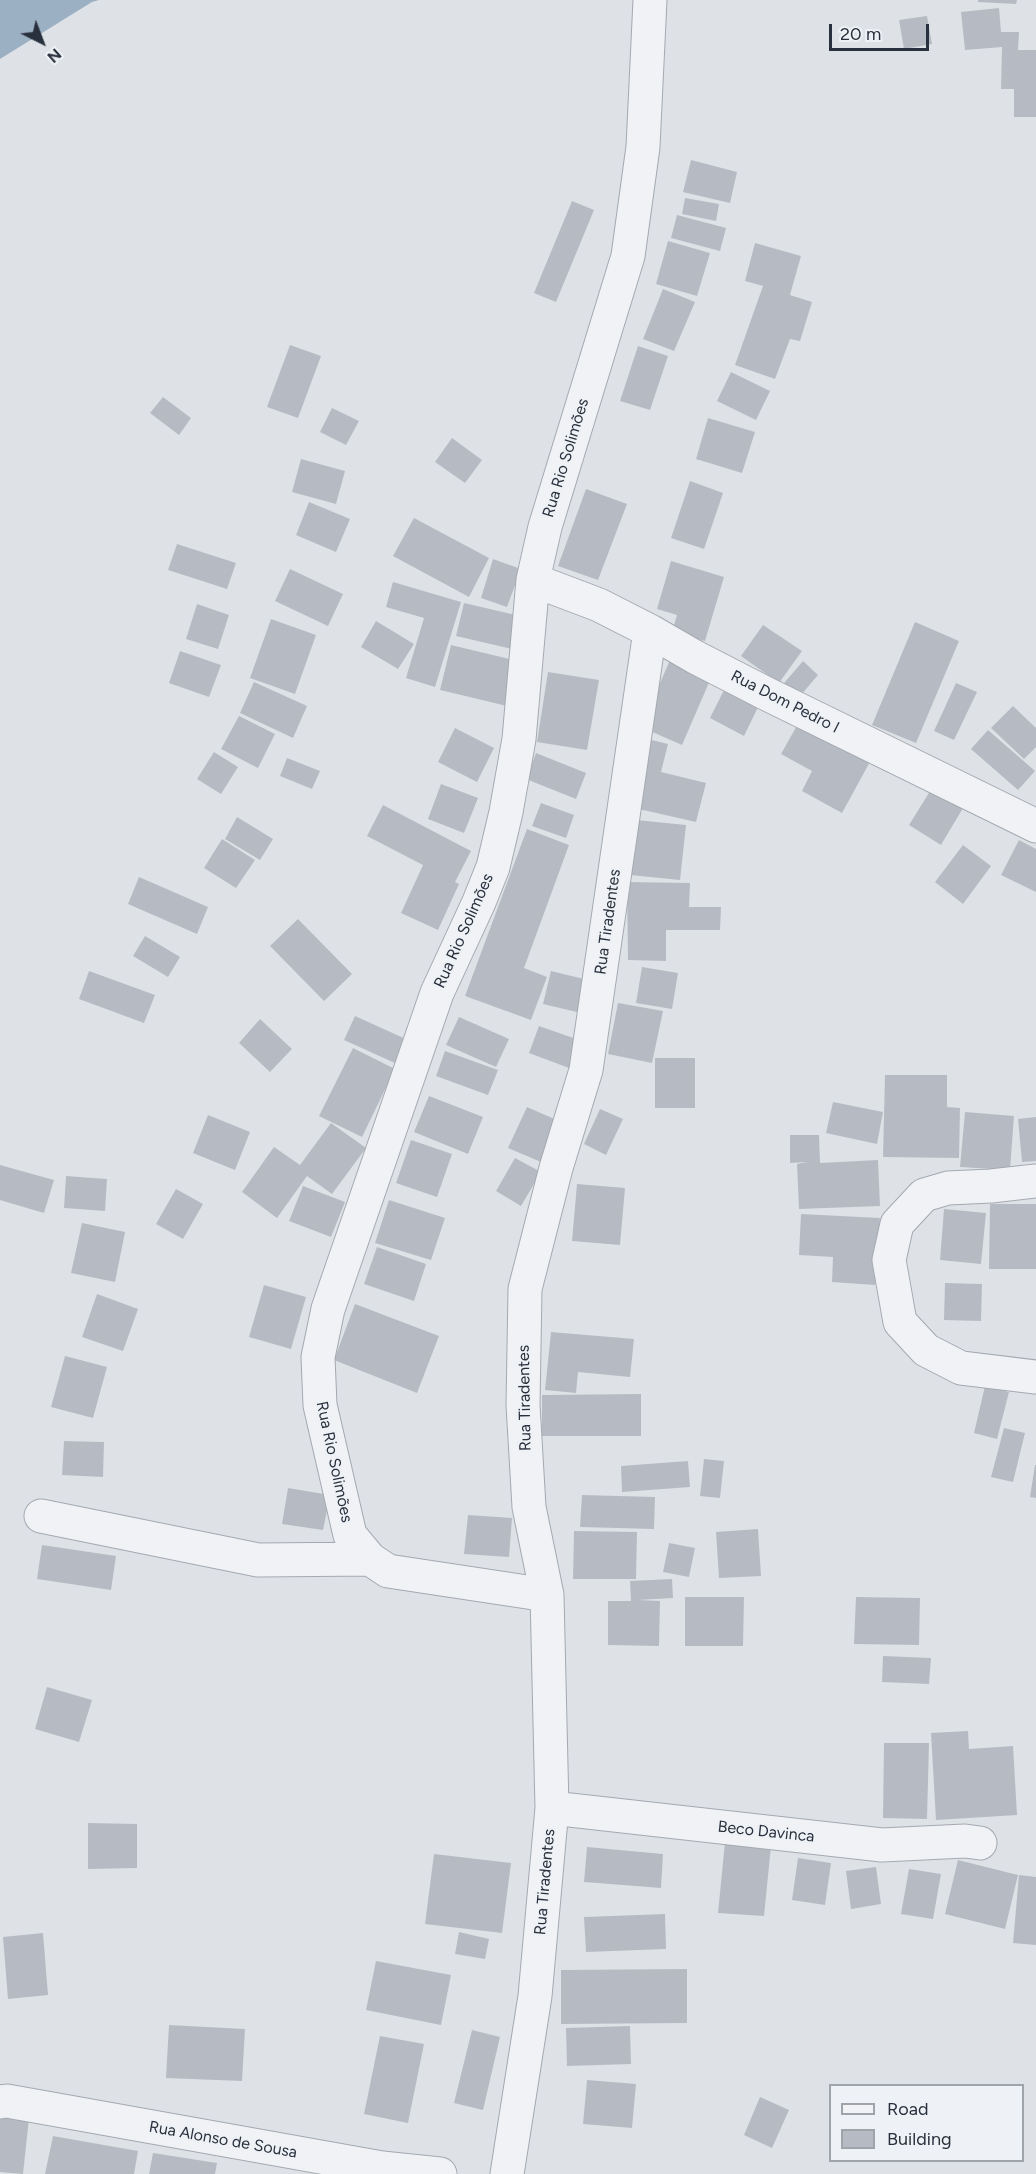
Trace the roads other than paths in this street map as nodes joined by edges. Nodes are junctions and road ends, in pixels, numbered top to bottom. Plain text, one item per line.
1 (650, 0) edge
2 (533, 580) junction
3 (650, 631) junction
4 (1036, 826) edge
5 (1036, 1182) edge
6 (1036, 1377) edge
7 (41, 1516) dead end
8 (369, 1559) junction
9 (547, 1595) junction
10 (552, 1808) junction
11 (980, 1843) dead end
12 (4, 2102) edge
13 (440, 2174) edge
14 (507, 2174) edge

1 - 2 street, Rua Rio Solimões
2 - 3 street, Rua Dom Pedro I
2 - 8 street, Rua Rio Solimões
3 - 4 street, Rua Dom Pedro I
3 - 9 street, Rua Tiradentes
5 - 6 street
7 - 8 street
8 - 9 street, Rua Rio Solimões
9 - 10 street, Rua Tiradentes
10 - 11 street, Beco Davinca
10 - 14 street, Rua Tiradentes
12 - 13 street, Rua Alonso de Sousa

